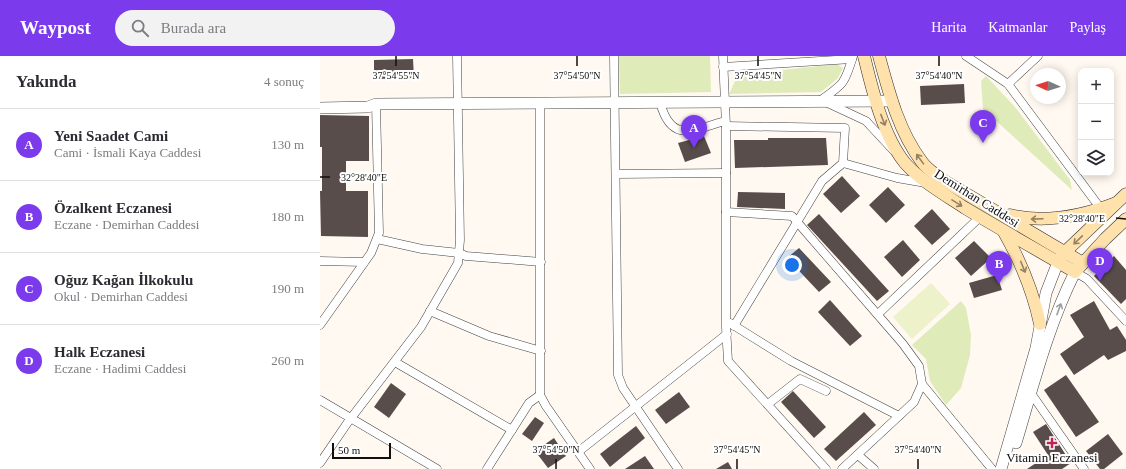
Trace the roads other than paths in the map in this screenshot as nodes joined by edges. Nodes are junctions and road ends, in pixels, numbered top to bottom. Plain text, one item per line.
1 (457, 56) edge
2 (614, 56) edge
3 (723, 56) edge
4 (879, 56) edge
5 (966, 56) edge
6 (1038, 56) edge
7 (856, 57) edge
8 (723, 67) junction
9 (1008, 84) junction
10 (821, 100) junction
11 (320, 101) edge
12 (725, 101) junction
13 (876, 101) junction
14 (892, 101) junction
15 (459, 102) junction
16 (540, 102) junction
17 (615, 102) junction
18 (660, 102) junction
19 (376, 104) junction
20 (320, 108) edge
21 (726, 124) junction
22 (905, 162) junction
23 (843, 163) junction
24 (616, 174) junction
25 (726, 174) junction
26 (926, 184) junction
27 (1126, 194) edge
28 (1116, 203) junction
29 (1101, 209) junction
30 (726, 212) junction
31 (998, 212) junction
32 (980, 217) junction
33 (1126, 219) edge
34 (797, 222) junction
35 (1004, 232) junction
36 (377, 239) junction
37 (459, 253) junction
38 (1061, 257) junction
39 (320, 261) edge
40 (364, 262) junction
41 (541, 262) junction
42 (1079, 267) junction
43 (430, 311) junction
44 (324, 314) edge
45 (878, 314) junction
46 (726, 320) junction
47 (1126, 321) edge
48 (1040, 324) junction
49 (320, 325) edge
50 (734, 326) junction
51 (726, 334) junction
52 (1041, 347) junction
53 (540, 351) junction
54 (394, 362) junction
55 (922, 384) junction
56 (1028, 389) junction
57 (826, 391) dead end
58 (540, 395) junction
59 (320, 400) edge
60 (768, 404) junction
61 (635, 405) junction
62 (899, 416) junction
63 (352, 417) junction
64 (512, 430) junction
65 (578, 452) junction
66 (858, 455) junction
67 (320, 463) edge
68 (437, 469) edge
69 (487, 469) edge
70 (590, 469) edge
71 (678, 469) edge
72 (826, 469) edge
73 (842, 469) edge
74 (874, 469) edge
75 (992, 469) edge
76 (1001, 469) edge
77 (1008, 469) edge
78 (1084, 469) edge

1 - 15 street
2 - 17 street
3 - 8 street
4 - 14 main road, Demirhan Caddesi
5 - 9 street
6 - 9 street
7 - 8 street
7 - 10 street
7 - 13 main road, Demirhan Caddesi
8 - 12 street
9 - 29 street
10 - 12 street
10 - 13 street
10 - 22 street
11 - 19 street
12 - 18 street
12 - 21 street
13 - 14 street
13 -> 22 main road, Demirhan Caddesi
31 -> 14 main road, Demirhan Caddesi
15 - 16 street
15 - 19 street
15 - 37 street
16 - 17 street
16 - 41 street
17 - 18 street
17 - 24 street
18 - 21 street
19 - 20 street
19 - 36 street
21 - 23 street
21 - 25 street
22 - 26 main road, Demirhan Caddesi
23 - 26 street
23 - 34 street
24 - 25 street
24 - 61 street
25 - 30 street
26 -> 32 main road, Demirhan Caddesi
27 - 28 main road
28 - 29 main road
28 -> 38 main road
29 -> 31 main road
30 - 34 street
30 - 46 street
31 - 38 main road, Demirhan Caddesi
32 - 35 main road, Demirhan Caddesi
32 - 45 street
33 - 42 main road
34 - 45 street
34 - 50 street
35 - 38 main road, Demirhan Caddesi
35 -> 48 main road
36 - 37 street
36 - 40 street
37 - 41 street
37 - 43 street
38 - 42 main road, Demirhan Caddesi
38 - 48 street
39 - 40 street
40 - 44 street
41 - 53 street
42 - 47 street
52 -> 42 street
43 - 53 street
43 - 54 street
44 - 49 street
45 - 55 street
46 - 50 street
46 - 51 street
48 - 52 street
50 - 62 street
51 - 60 street
51 - 61 street
52 - 56 street
53 - 58 street
54 - 63 street
54 - 64 street
55 - 62 street
55 - 75 street
56 - 76 street
56 - 77 street
56 - 78 street
57 - 60 street
58 - 64 street
58 - 65 street
59 - 63 street
60 - 72 street
61 - 65 street
61 - 71 street
62 - 66 street
63 - 67 street
63 - 68 street
64 - 69 street
65 - 70 street
66 - 73 street
66 - 74 street

